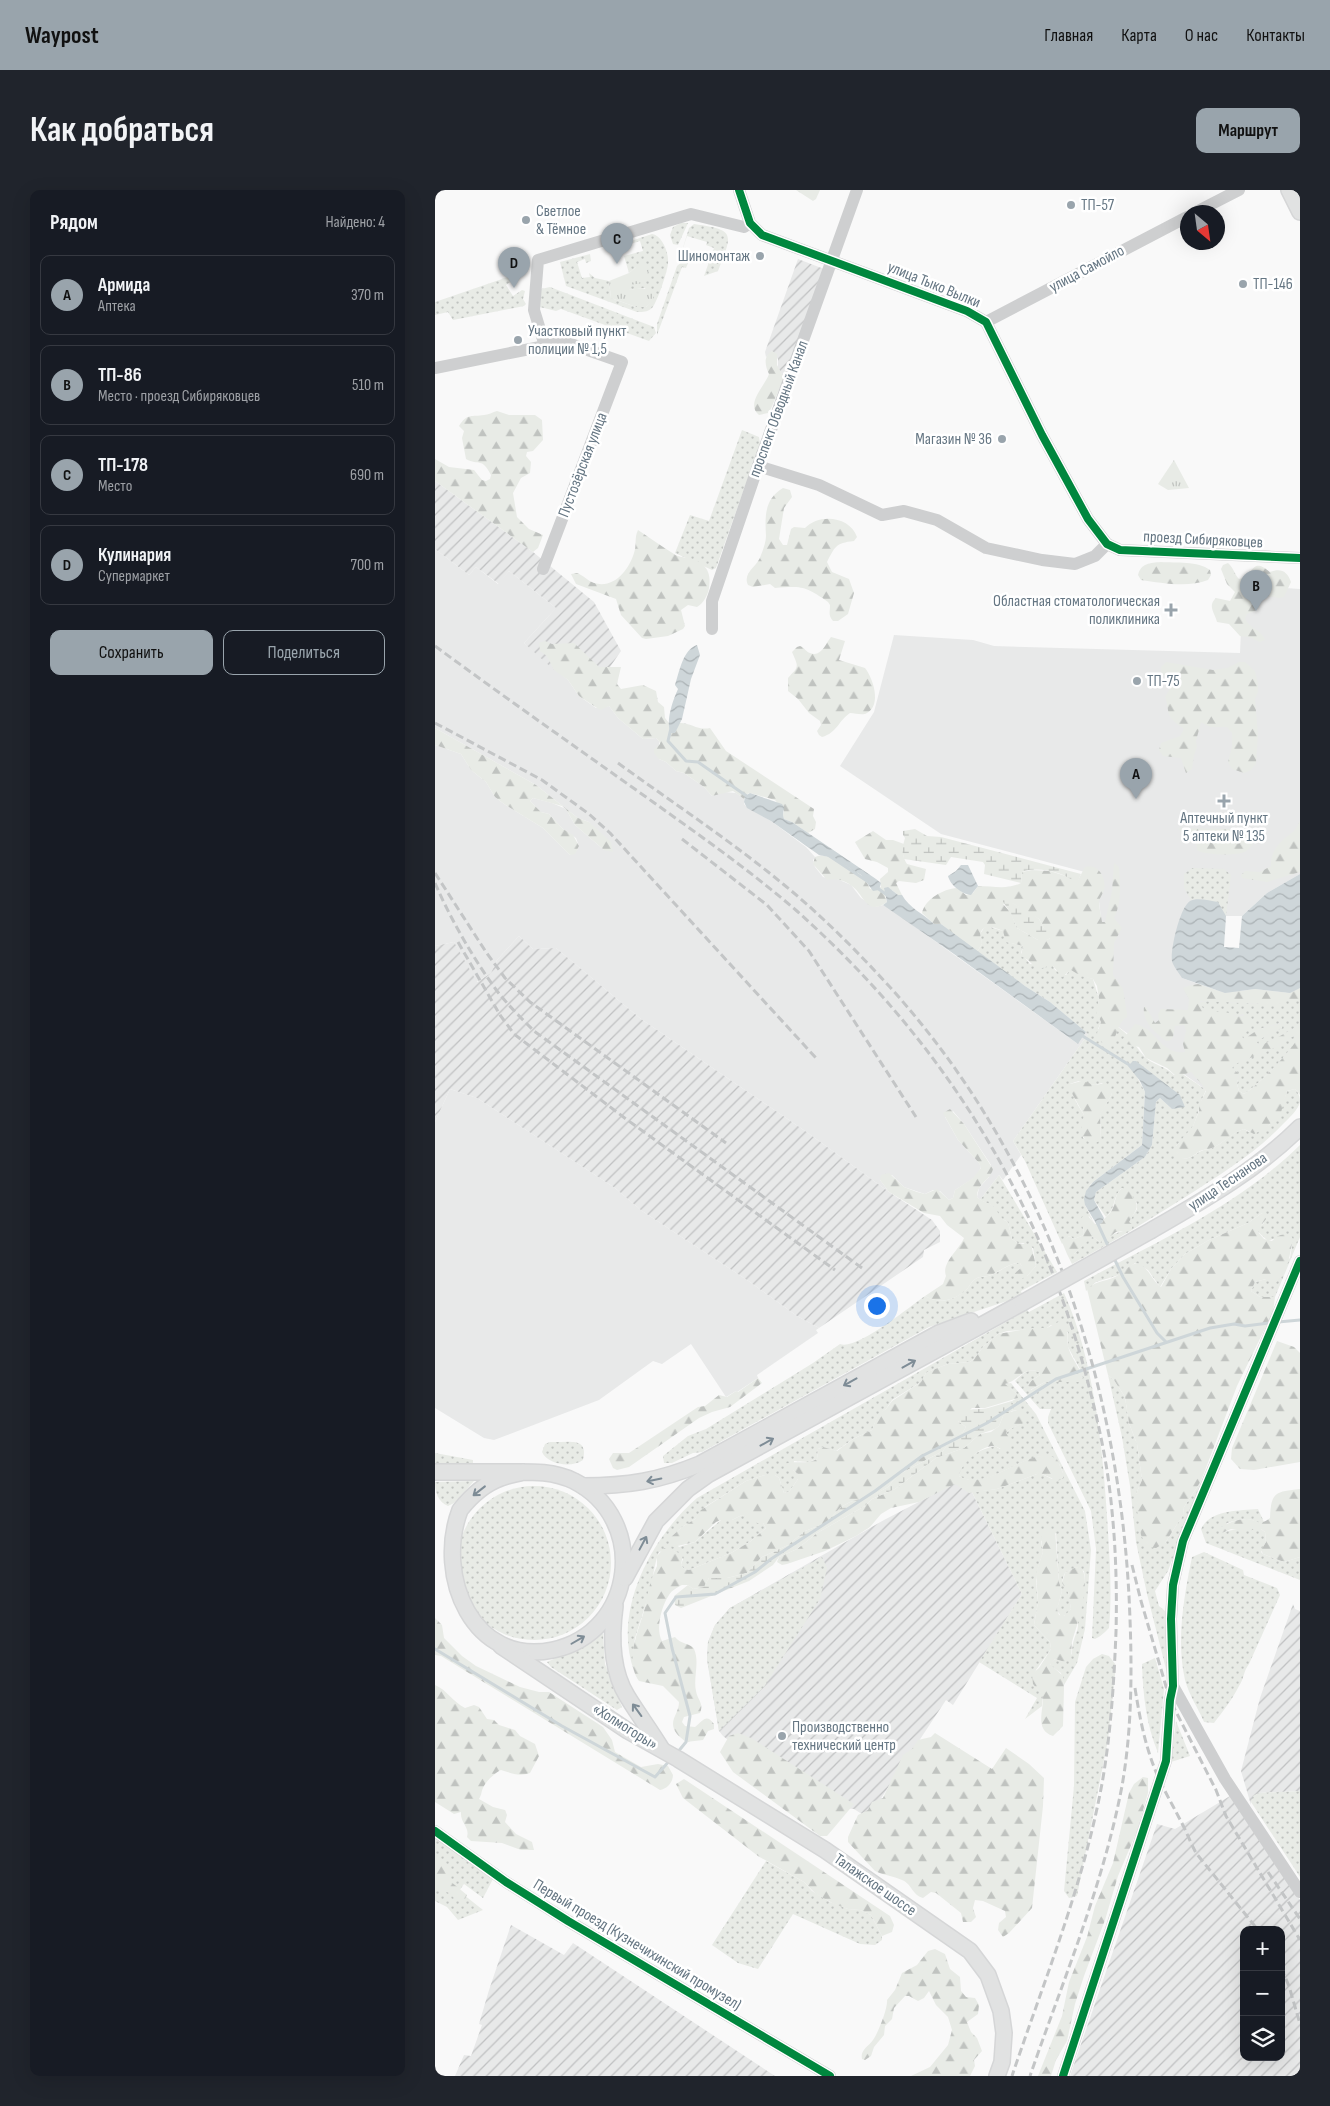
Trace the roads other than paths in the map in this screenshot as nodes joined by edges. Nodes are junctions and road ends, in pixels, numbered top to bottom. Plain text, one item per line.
1 (739, 190) edge
2 (857, 190) edge
3 (1239, 190) edge
4 (1289, 190) edge
5 (1210, 205) edge
6 (1300, 212) edge
7 (1180, 221) edge
8 (750, 223) junction
9 (833, 260) junction
10 (986, 322) junction
11 (545, 346) junction
12 (435, 368) edge
13 (758, 466) junction
14 (1107, 544) junction
15 (1300, 558) edge
16 (543, 569) dead end
17 (712, 630) dead end
18 (1300, 1127) edge
19 (1300, 1260) edge
20 (1022, 1303) junction
21 (435, 1472) edge
22 (523, 1472) junction
23 (583, 1486) junction
24 (438, 1545) dead end
25 (443, 1560) junction
26 (618, 1593) junction
27 (501, 1646) junction
28 (1173, 1686) junction
29 (670, 1755) junction
30 (435, 1831) edge
31 (1300, 1892) edge
32 (830, 2076) edge
33 (997, 2076) edge
34 (1063, 2076) edge

1 - 8 street
2 - 9 street, проспект Обводный Канал
3 - 5 street
4 - 6 main road
7 - 10 street, улица Самойло
8 - 9 street, улица Тыко Вылки
8 - 11 street
9 - 10 street, улица Тыко Вылки
9 - 13 street, проспект Обводный Канал
10 - 14 street, улица Тыко Вылки
11 - 12 street
11 - 16 street, Пустозёрская улица
13 - 14 street
13 - 17 street, проспект Обводный Канал
14 - 15 street, проезд Сибиряковцев
18 - 20 main road, улица Теснанова, bridge
19 - 28 street
20 -> 23 main road
26 -> 20 main road
21 - 22 main road, «Холмогоры»
22 - 23 main road, «Холмогоры»
22 -> 25 main road, «Холмогоры»
23 - 26 main road, «Холмогоры»
24 - 25 main road, «Холмогоры»
25 - 27 main road, «Холмогоры»
27 -> 26 main road, «Холмогоры»
29 -> 26 main road, «Холмогоры»
27 - 29 main road, «Холмогоры»
28 - 31 street
28 - 34 street
29 - 33 main road, Талажское шоссе
30 - 32 street, Первый проезд (Кузнечихинский промузел)

